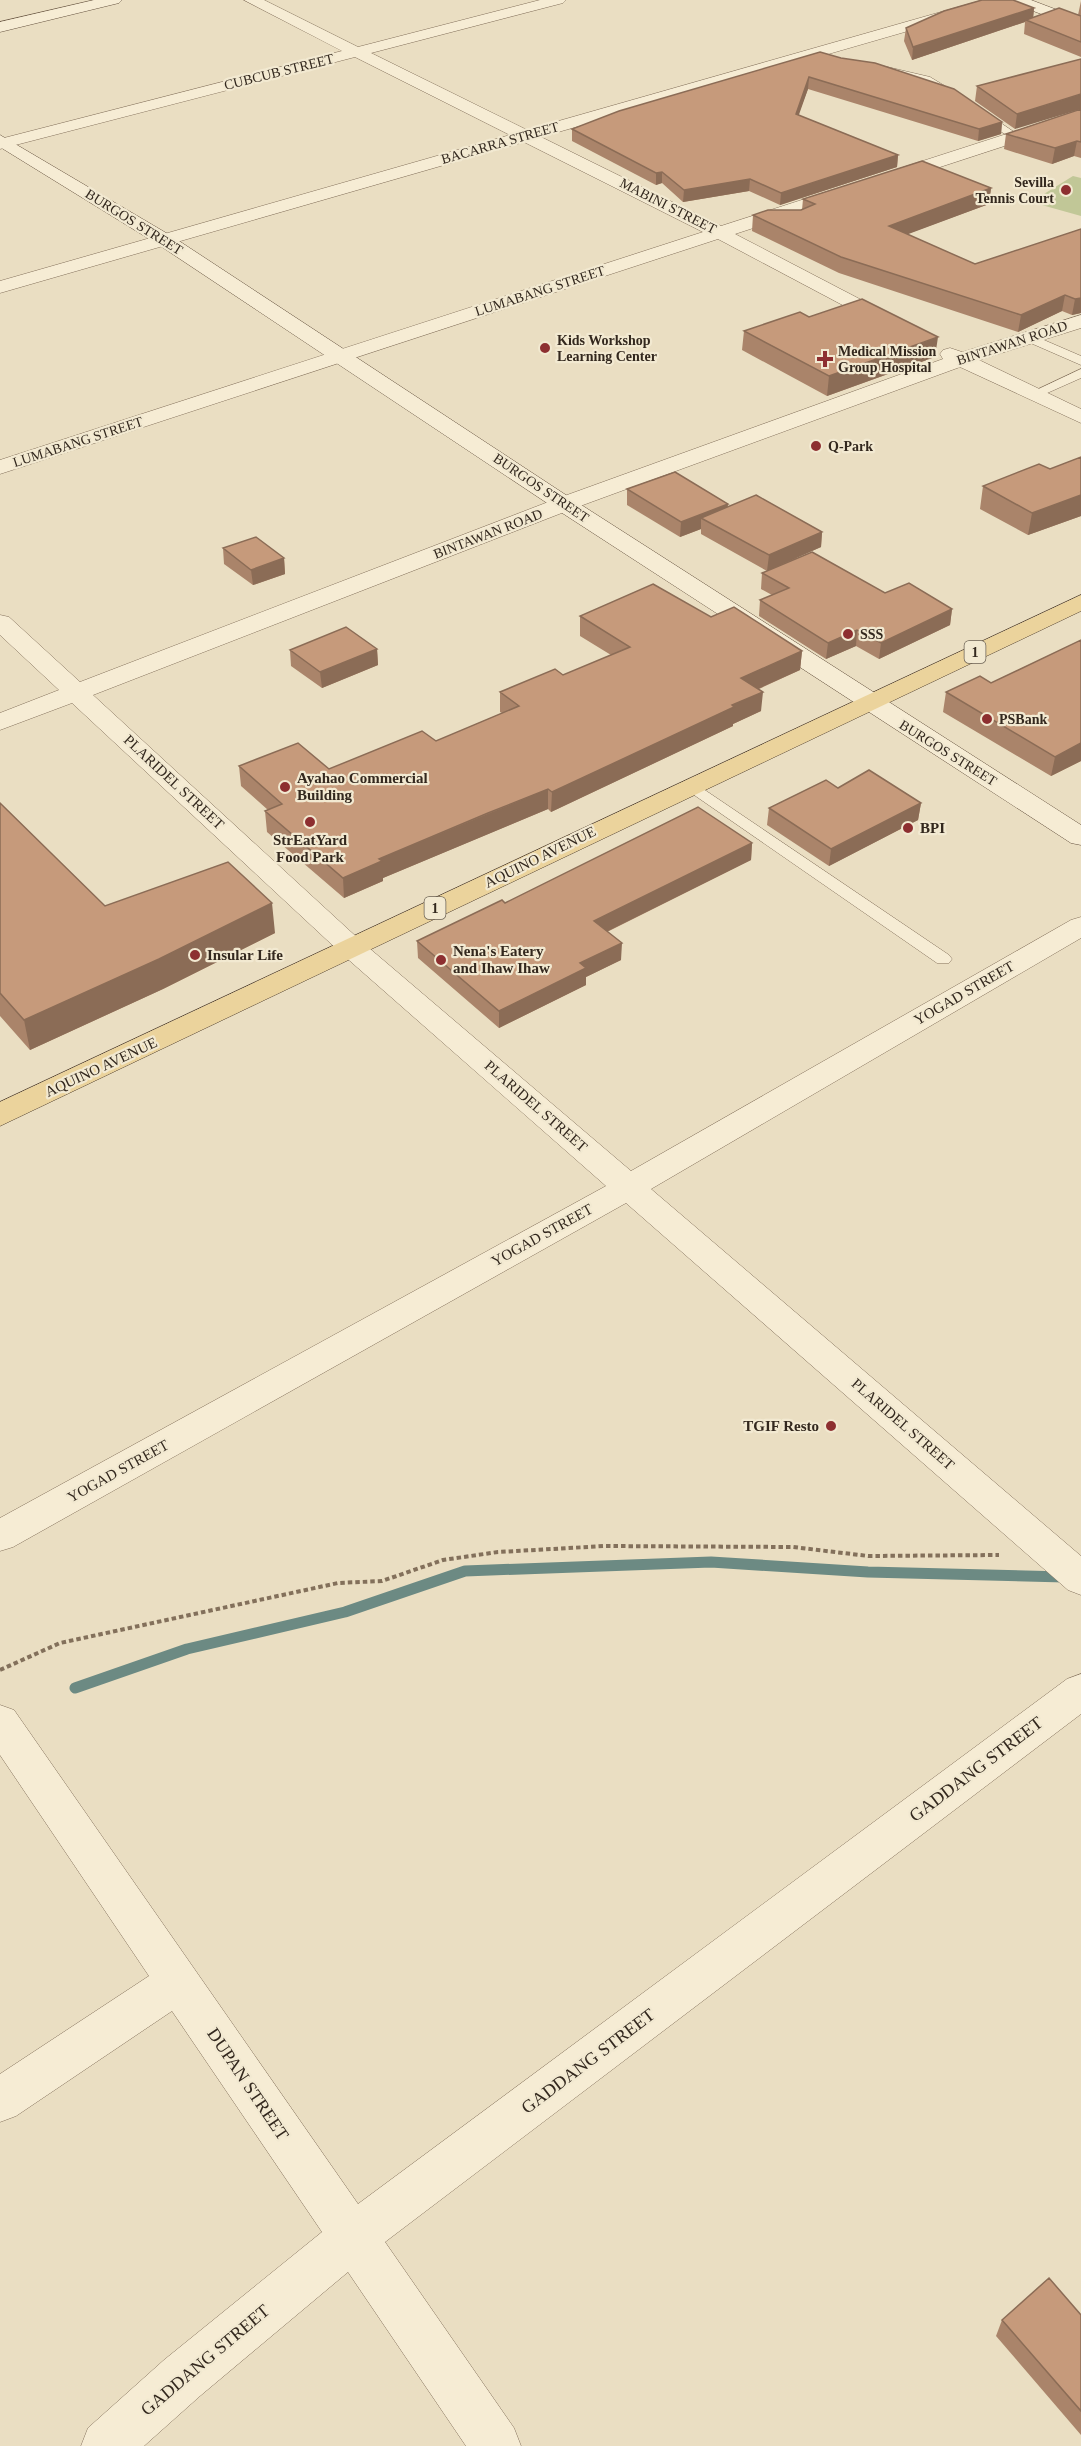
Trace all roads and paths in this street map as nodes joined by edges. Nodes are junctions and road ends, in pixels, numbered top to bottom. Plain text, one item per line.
1 (114, 0) edge
2 (252, 0) edge
3 (558, 0) edge
4 (1000, 0) edge
5 (1017, 0) edge
6 (1081, 24) edge
7 (0, 27) edge
8 (357, 52) junction
9 (868, 68) edge
10 (1081, 115) edge
11 (526, 135) junction
12 (1015, 136) junction
13 (2, 142) edge
14 (720, 232) junction
15 (166, 241) junction
16 (0, 287) edge
17 (1081, 321) edge
18 (908, 332) edge
19 (1030, 338) junction
20 (929, 343) edge
21 (343, 356) junction
22 (961, 359) junction
23 (1081, 362) edge
24 (1081, 373) edge
25 (1032, 394) junction
26 (1081, 417) edge
27 (0, 467) edge
28 (564, 504) junction
29 (1081, 602) edge
30 (0, 622) edge
31 (79, 693) junction
32 (871, 704) junction
33 (0, 722) edge
34 (690, 785) junction
35 (1081, 837) edge
36 (1081, 926) edge
37 (352, 948) junction
38 (943, 959) dead end
39 (0, 1115) edge
40 (629, 1186) junction
41 (0, 1536) edge
42 (1054, 1555) junction
43 (1081, 1579) edge
44 (0, 1670) edge
45 (1081, 1691) edge
46 (0, 1722) edge
47 (178, 1982) junction
48 (0, 2100) edge
49 (353, 2237) junction
50 (106, 2446) edge
51 (496, 2446) edge

1 - 7 street
2 - 8 street, MABINI STREET
3 - 8 street, CUBCUB STREET
4 - 11 street, BACARRA STREET
5 - 6 street
8 - 11 street, MABINI STREET
8 - 13 street, CUBCUB STREET
9 - 12 lane
10 - 12 street, LUMABANG STREET
11 - 14 street, MABINI STREET
11 - 15 street, BACARRA STREET
12 - 14 street, LUMABANG STREET
13 - 15 street, BURGOS STREET
14 - 18 street, MABINI STREET
14 - 21 street, LUMABANG STREET
15 - 16 street, BACARRA STREET
15 - 21 street, BURGOS STREET
17 - 19 street, BINTAWAN ROAD
19 - 22 street, BINTAWAN ROAD
19 - 23 lane
20 - 22 street
21 - 27 street, LUMABANG STREET
21 - 28 street, BURGOS STREET
22 - 25 street
22 - 28 street, BINTAWAN ROAD
24 - 25 lane
25 - 26 street
28 - 31 street, BINTAWAN ROAD
28 - 32 street, BURGOS STREET
29 - 32 main road, AQUINO AVENUE / 1
30 - 31 street, PLARIDEL STREET
31 - 33 street, BINTAWAN ROAD
31 - 37 street, PLARIDEL STREET
32 - 34 main road, AQUINO AVENUE / 1
32 - 35 street, BURGOS STREET
34 - 37 main road, AQUINO AVENUE / 1
34 - 38 lane
36 - 40 street, YOGAD STREET
37 - 39 main road, AQUINO AVENUE / 1
37 - 40 street, PLARIDEL STREET
40 - 41 street, YOGAD STREET
40 - 42 street, PLARIDEL STREET
42 - 43 street, PLARIDEL STREET
42 - 44 path
45 - 49 street, GADDANG STREET
46 - 47 street, DUPAN STREET
47 - 48 street
47 - 49 street, DUPAN STREET
49 - 50 street, GADDANG STREET
49 - 51 street, DUPAN STREET

